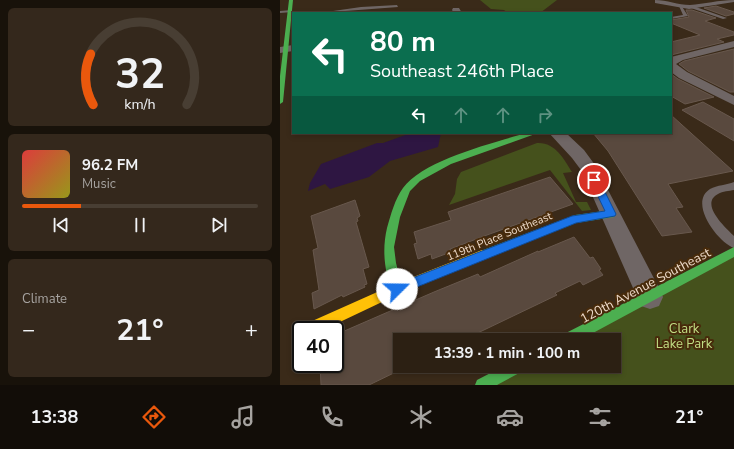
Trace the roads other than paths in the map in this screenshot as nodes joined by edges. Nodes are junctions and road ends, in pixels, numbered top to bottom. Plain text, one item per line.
1 (287, 0) edge
2 (291, 0) edge
3 (658, 0) edge
4 (733, 0) edge
5 (280, 1) edge
6 (721, 1) edge
7 (734, 5) edge
8 (397, 6) dead end
9 (681, 6) junction
10 (692, 7) junction
11 (280, 12) edge
12 (329, 12) edge
13 (291, 15) edge
14 (672, 18) edge
15 (725, 18) dead end
16 (734, 44) edge
17 (286, 49) edge
18 (672, 61) edge
19 (672, 67) edge
20 (734, 101) edge
21 (280, 102) edge
22 (531, 134) edge
23 (559, 134) edge
24 (734, 186) edge
25 (611, 214) junction
26 (734, 243) edge
27 (734, 252) edge
28 (397, 289) junction
29 (650, 297) junction
30 (328, 321) edge
31 (581, 333) edge
32 (505, 373) edge
33 (482, 385) edge

1 - 5 street
2 - 13 street
3 - 9 street
4 - 6 street
6 - 7 street
6 - 10 street
8 - 12 lane
9 - 10 street
9 - 14 lane
10 - 15 lane
11 - 13 lane
13 - 17 street
16 - 18 street
17 - 21 street
19 - 20 street
22 - 28 street
23 - 25 street
24 - 26 lane
25 - 28 street, 119th Place Southeast
25 - 29 street
27 - 29 street, 120th Avenue Southeast
28 - 30 street, 119th Place Southeast
29 - 31 street, 120th Avenue Southeast
32 - 33 street

